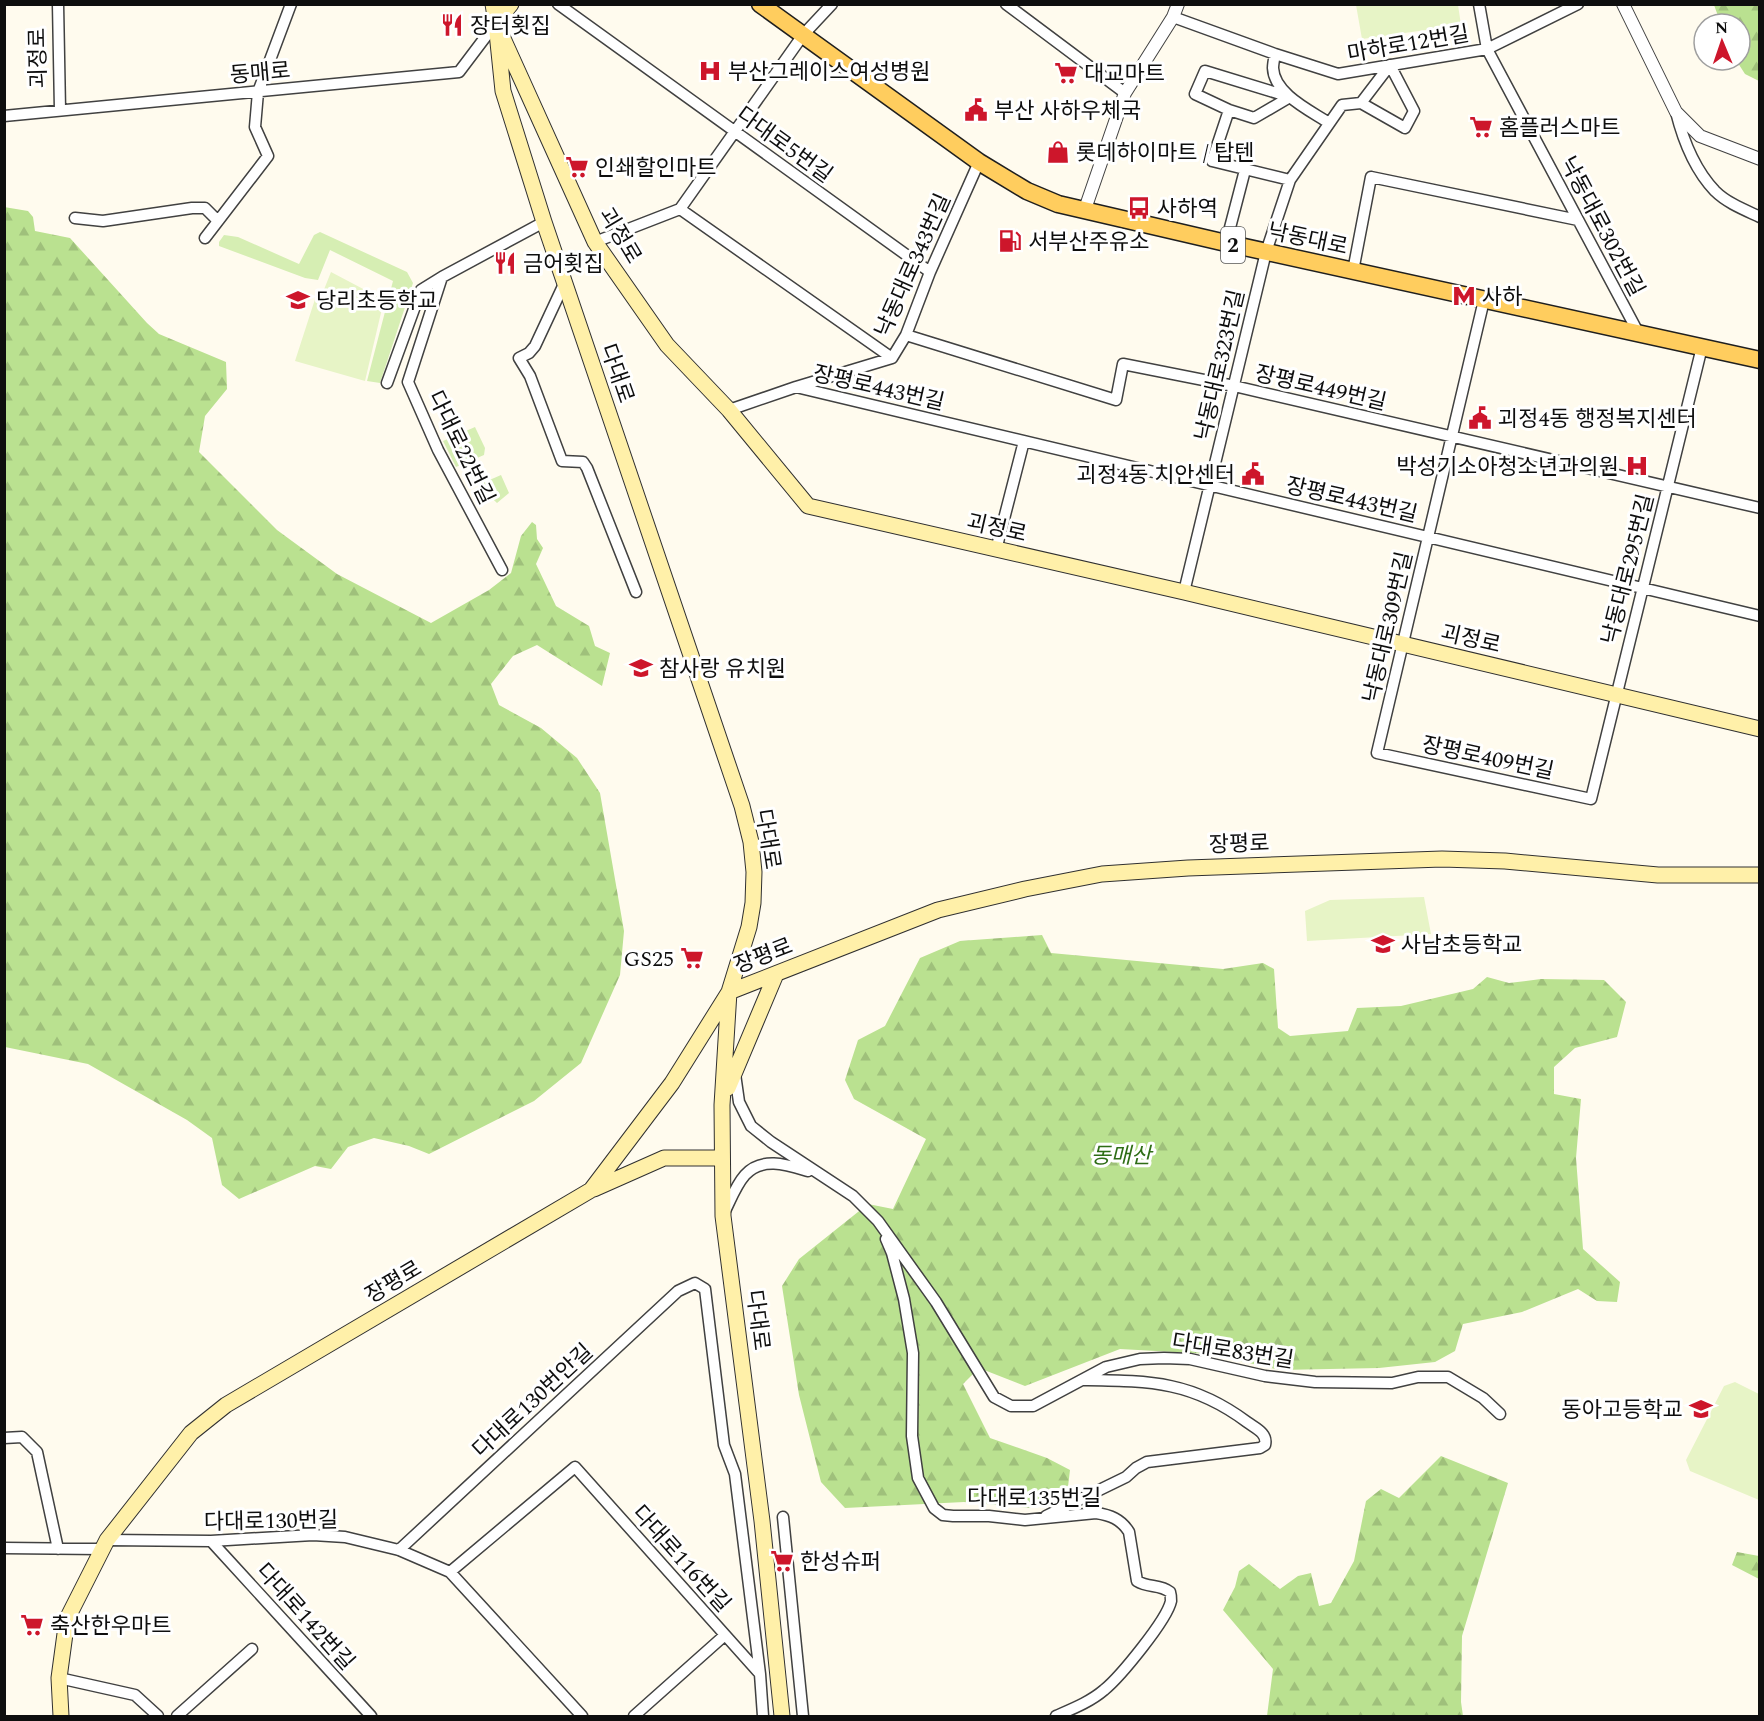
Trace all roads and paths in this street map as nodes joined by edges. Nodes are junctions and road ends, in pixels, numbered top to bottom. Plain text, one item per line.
1 (58, 4) edge
2 (291, 4) edge
3 (493, 4) edge
4 (511, 4) edge
5 (558, 4) edge
6 (760, 4) edge
7 (832, 4) edge
8 (1006, 4) edge
9 (1178, 4) edge
10 (1479, 4) edge
11 (1578, 4) edge
12 (1623, 4) edge
13 (1173, 17) junction
14 (496, 23) junction
15 (803, 35) junction
16 (1487, 49) junction
17 (1275, 54) junction
18 (1390, 65) junction
19 (258, 92) junction
20 (1125, 93) junction
21 (1290, 98) junction
22 (1361, 103) junction
23 (60, 110) junction
24 (1229, 110) junction
25 (1676, 112) junction
26 (4, 116) edge
27 (1329, 123) junction
28 (734, 131) junction
29 (1760, 159) edge
30 (979, 162) junction
31 (1245, 170) junction
32 (1290, 180) junction
33 (680, 209) junction
34 (1084, 209) junction
35 (1760, 217) edge
36 (75, 218) dead end
37 (218, 220) junction
38 (1578, 220) junction
39 (544, 222) junction
40 (205, 238) dead end
41 (595, 242) junction
42 (1226, 243) junction
43 (1266, 252) junction
44 (1353, 271) junction
45 (930, 272) junction
46 (442, 277) junction
47 (564, 284) junction
48 (1484, 300) junction
49 (1639, 334) junction
50 (906, 335) junction
51 (1702, 347) junction
52 (892, 358) junction
53 (1760, 360) edge
54 (387, 383) dead end
55 (1234, 386) junction
56 (795, 387) junction
57 (729, 410) junction
58 (1451, 438) junction
59 (1024, 441) junction
60 (1210, 486) junction
61 (1667, 487) junction
62 (1760, 508) edge
63 (1428, 537) junction
64 (996, 550) junction
65 (502, 570) dead end
66 (1642, 589) junction
67 (636, 592) dead end
68 (1184, 592) junction
69 (1760, 616) edge
70 (1402, 645) junction
71 (1616, 696) junction
72 (1760, 729) edge
73 (1377, 753) joint
74 (1591, 800) joint
75 (1760, 875) edge
76 (776, 974) junction
77 (729, 992) junction
78 (735, 1070) junction
79 (722, 1105) junction
80 (721, 1158) junction
81 (821, 1175) junction
82 (591, 1190) junction
83 (723, 1216) junction
84 (878, 1221) junction
85 (1082, 1380) junction
86 (1500, 1414) dead end
87 (4, 1438) edge
88 (783, 1517) dead end
89 (1041, 1518) junction
90 (211, 1541) junction
91 (105, 1545) junction
92 (4, 1548) edge
93 (58, 1549) junction
94 (399, 1550) junction
95 (450, 1572) junction
96 (725, 1635) junction
97 (252, 1649) dead end
98 (760, 1674) junction
99 (59, 1678) junction
100 (61, 1716) edge
101 (158, 1716) edge
102 (177, 1716) edge
103 (371, 1716) edge
104 (582, 1716) edge
105 (633, 1716) edge
106 (763, 1716) edge
107 (782, 1716) edge
108 (803, 1716) edge
109 (1056, 1716) edge

1 - 23 street, 괴정로
2 - 19 street
3 - 14 main road, 괴정로
4 - 14 main road
5 - 28 street, 다대로5번길
6 - 15 main road, 낙동대로 / 2
7 - 15 street
8 - 20 street
9 - 13 street
10 - 16 street, 낙동대로302번길
11 - 16 street, 마하로12번길
12 - 25 street
13 - 17 street, 마하로12번길
13 - 20 street
14 - 19 street, 동매로
14 - 39 main road, 다대로
14 - 41 main road, 괴정로
15 - 28 street
15 - 30 main road, 낙동대로 / 2
16 - 18 street, 마하로12번길
16 - 38 street, 낙동대로302번길
17 - 18 street, 마하로12번길
17 - 21 street
18 - 22 street
18 - 22 street
19 - 23 street, 동매로
19 - 37 street
20 - 34 street
21 - 24 street
21 - 24 street
21 - 27 street
22 - 27 street, 낙동대로323번길
23 - 26 street, 동매로
24 - 31 street
25 - 29 street
25 - 35 street
27 - 32 street, 낙동대로323번길
28 - 33 street
28 - 45 street, 다대로5번길
30 - 34 main road, 낙동대로 / 2
30 - 45 street, 낙동대로343번길
31 - 32 street
31 - 42 street
32 - 43 street, 낙동대로323번길
33 - 41 street
33 - 52 street
34 - 42 main road, 낙동대로 / 2
36 - 37 street
37 - 40 street
38 - 44 street
38 - 49 street, 낙동대로302번길
39 - 46 street
39 - 47 main road, 다대로
41 - 57 main road, 괴정로
42 - 43 main road, 낙동대로 / 2
43 - 44 main road, 낙동대로 / 2
43 - 55 street, 낙동대로323번길
44 - 48 main road, 낙동대로 / 2
45 - 50 street, 낙동대로343번길
46 - 54 street
46 - 65 street, 다대로22번길
47 - 67 street
47 - 77 main road, 다대로
48 - 49 main road, 낙동대로 / 2
48 - 58 street, 낙동대로309번길
49 - 51 main road, 낙동대로 / 2
50 - 52 street, 낙동대로343번길
50 - 55 street, 장평로449번길
51 - 53 main road, 낙동대로 / 2
51 - 61 street, 낙동대로295번길
52 - 56 street, 낙동대로343번길
55 - 58 street, 장평로449번길
55 - 60 street, 낙동대로323번길
56 - 57 street, 낙동대로343번길
56 - 59 street, 장평로443번길
57 - 64 main road, 괴정로
58 - 61 street, 장평로449번길
58 - 63 street, 낙동대로309번길
59 - 60 street, 장평로443번길
59 - 64 street
60 - 63 street, 장평로443번길
60 - 68 street, 낙동대로323번길
61 - 62 street, 장평로449번길
61 - 66 street, 낙동대로295번길
63 - 66 street, 장평로443번길
63 - 70 street, 낙동대로309번길
64 - 68 main road, 괴정로
66 - 69 street, 장평로443번길
66 - 71 street, 낙동대로295번길
68 - 70 main road, 괴정로
70 - 71 main road, 괴정로
70 - 73 street, 낙동대로309번길
71 - 72 main road, 괴정로
71 - 74 street, 낙동대로295번길
73 - 74 street, 장평로409번길
75 - 76 main road, 장평로
76 - 77 main road, 장평로
76 - 78 main road
77 - 79 main road, 다대로
77 - 82 main road, 장평로
78 - 79 main road
78 - 81 street, 다대로83번길
79 - 80 main road, 다대로
80 - 82 main road
80 - 83 main road, 다대로
81 - 83 street
81 - 84 street, 다대로83번길
82 - 91 main road, 장평로
83 - 107 main road, 다대로
84 - 85 street, 다대로83번길
84 - 89 street, 다대로135번길
85 - 86 street, 다대로83번길
85 - 89 street
87 - 93 street
88 - 108 street
89 - 109 street, 다대로135번길
90 - 91 street, 다대로130번길
90 - 94 street, 다대로130번길
90 - 103 street, 다대로142번길
91 - 93 street, 다대로130번길
91 - 99 main road, 장평로
92 - 93 street, 다대로130번길
94 - 95 street, 다대로130번길
94 - 98 street, 다대로130번안길
95 - 96 street, 다대로116번길
95 - 104 street, 다대로130번길
96 - 98 street, 다대로116번길
96 - 105 street
97 - 102 street
98 - 106 street
99 - 100 main road, 장평로
99 - 101 street

